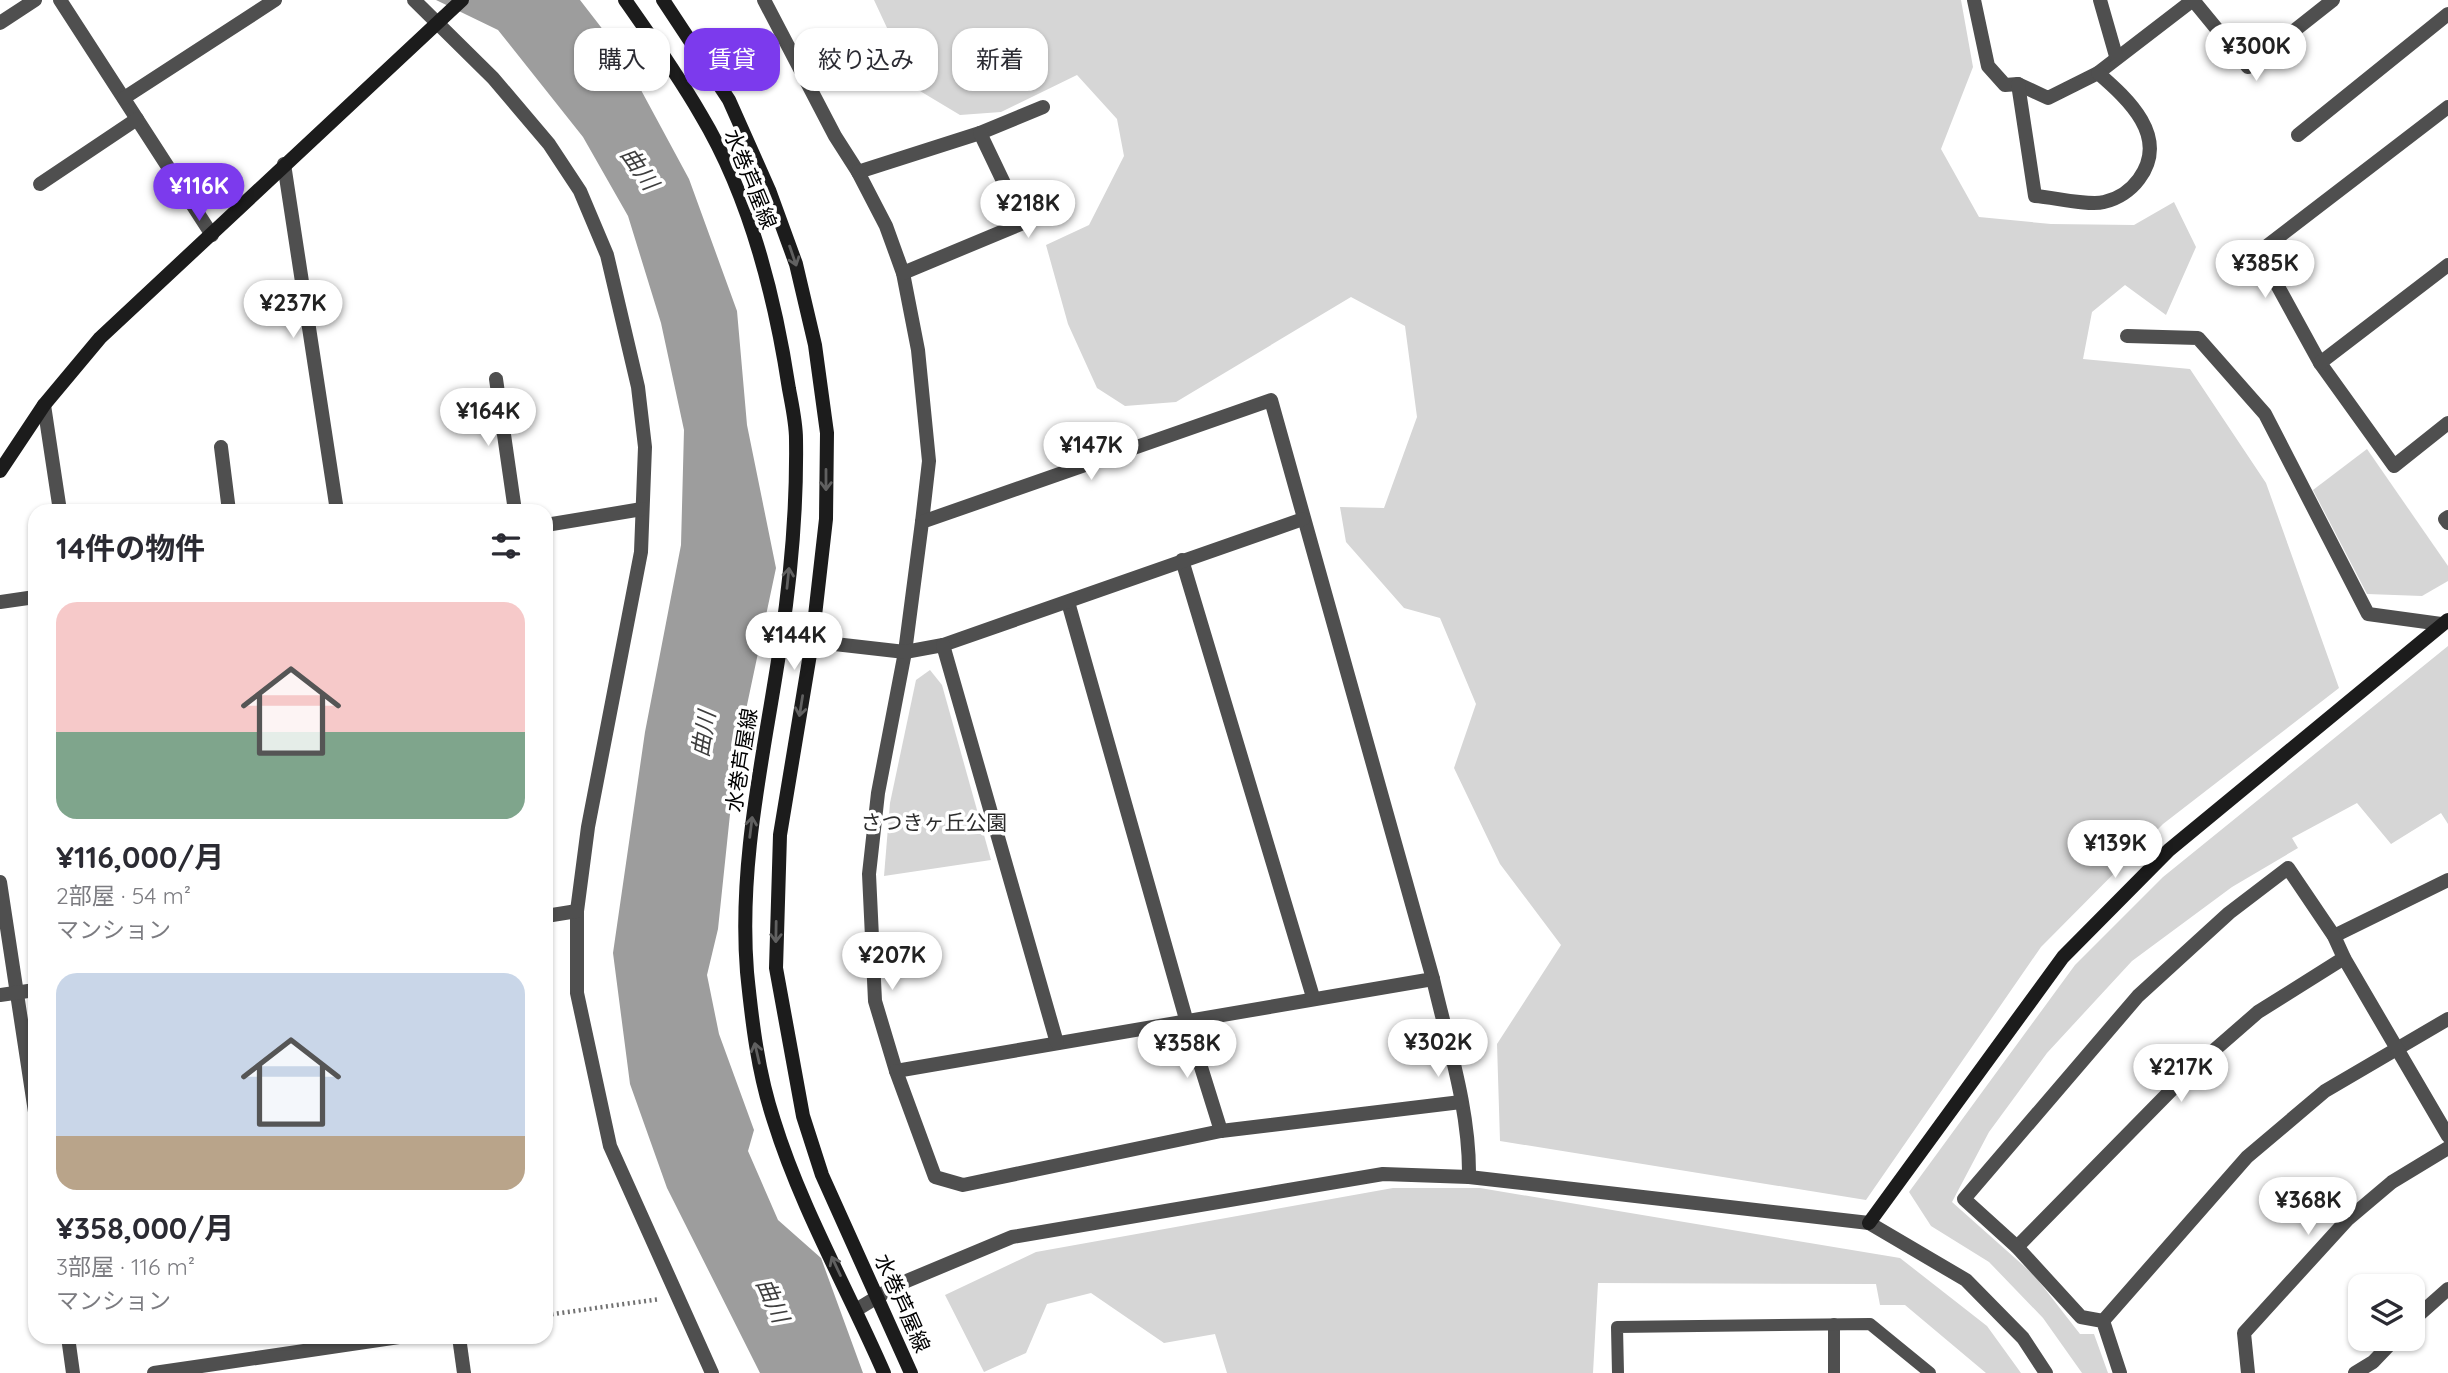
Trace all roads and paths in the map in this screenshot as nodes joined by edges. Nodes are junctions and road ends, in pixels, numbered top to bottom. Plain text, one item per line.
1 (35, 0) edge
2 (60, 0) edge
3 (275, 0) edge
4 (414, 0) edge
5 (462, 0) edge
6 (625, 0) edge
7 (663, 0) edge
8 (764, 0) edge
9 (1974, 0) edge
10 (2101, 0) edge
11 (2193, 0) edge
12 (2333, 0) edge
13 (2448, 14) edge
14 (441, 19) junction
15 (0, 23) edge
16 (2116, 56) junction
17 (2098, 73) junction
18 (2018, 84) junction
19 (124, 99) junction
20 (1043, 107) dead end
21 (2448, 107) edge
22 (137, 119) junction
23 (980, 133) junction
24 (2298, 135) dead end
25 (284, 164) junction
26 (858, 172) junction
27 (40, 184) dead end
28 (212, 235) junction
29 (2448, 265) edge
30 (903, 273) junction
31 (2127, 336) dead end
32 (2320, 363) junction
33 (496, 379) dead end
34 (44, 405) junction
35 (2448, 423) edge
36 (221, 447) dead end
37 (0, 471) edge
38 (59, 504) edge
39 (228, 504) edge
40 (336, 504) edge
41 (514, 504) edge
42 (642, 509) junction
43 (2448, 517) edge
44 (1303, 519) junction
45 (922, 522) junction
46 (2448, 523) edge
47 (553, 524) edge
48 (1182, 560) junction
49 (28, 598) edge
50 (0, 602) edge
51 (1068, 602) junction
52 (2445, 622) edge
53 (782, 638) junction
54 (812, 642) junction
55 (943, 645) junction
56 (905, 652) junction
57 (2448, 880) edge
58 (1, 891) edge
59 (577, 911) junction
60 (553, 915) edge
61 (2334, 936) junction
62 (2344, 958) junction
63 (1433, 979) junction
64 (28, 991) edge
65 (18, 992) junction
66 (0, 995) edge
67 (1313, 997) junction
68 (1186, 1019) junction
69 (2448, 1019) edge
70 (1057, 1043) junction
71 (2398, 1046) junction
72 (28, 1063) edge
73 (896, 1071) junction
74 (1461, 1102) junction
75 (1221, 1131) junction
76 (2448, 1136) edge
77 (2448, 1148) edge
78 (1469, 1177) junction
79 (1869, 1223) junction
80 (2017, 1247) junction
81 (2448, 1289) edge
82 (675, 1297) junction
83 (877, 1297) junction
84 (2425, 1309) edge
85 (856, 1310) junction
86 (553, 1314) edge
87 (2103, 1321) junction
88 (1834, 1324) junction
89 (69, 1344) edge
90 (351, 1344) edge
91 (460, 1344) edge
92 (2384, 1351) edge
93 (73, 1373) edge
94 (154, 1373) edge
95 (464, 1373) edge
96 (712, 1373) edge
97 (884, 1373) edge
98 (911, 1373) edge
99 (1618, 1373) edge
100 (1834, 1373) edge
101 (1930, 1373) edge
102 (2046, 1373) edge
103 (2120, 1373) edge
104 (2248, 1373) edge
105 (2355, 1373) edge

1 - 15 street
2 - 19 street
3 - 19 street
4 - 14 street
5 - 14 main road
53 -> 6 main road, 水巻芦屋線
7 -> 54 main road, 水巻芦屋線
8 - 26 street
9 - 18 street
10 - 16 street
11 - 12 street
11 - 16 street
13 - 24 street
14 - 25 main road
14 - 42 street
16 - 17 street
17 - 18 street
17 - 18 street
19 - 22 street
20 - 23 street
21 - 32 street
22 - 27 street
22 - 28 street
23 - 26 street
23 - 30 street
25 - 28 main road
25 - 40 street
26 - 30 street
28 - 34 main road
29 - 32 street
30 - 45 street
31 - 52 street
32 - 35 street
33 - 41 street
34 - 37 main road
34 - 38 street
36 - 39 street
42 - 47 street
42 - 59 street
43 - 46 street
44 - 45 street
44 - 48 street
44 - 63 street
45 - 56 street
48 - 51 street
48 - 67 street
49 - 50 street
51 - 55 street
51 - 68 street
52 - 79 main road
53 - 54 street
85 -> 53 main road, 水巻芦屋線
54 - 56 street
54 -> 83 main road, 水巻芦屋線
55 - 56 street
55 - 70 street
56 - 73 street
57 - 61 street
58 - 65 street
59 - 60 street
59 - 82 street
61 - 62 street
61 - 80 street
62 - 71 street
62 - 80 street
63 - 67 street
63 - 74 street
64 - 65 street
65 - 66 street
65 - 72 street
67 - 68 street
68 - 70 street
68 - 75 street
69 - 71 street
70 - 73 street
71 - 76 street
71 - 87 street
73 - 75 street
74 - 75 street
74 - 78 street
77 - 104 street
78 - 79 street
78 - 83 street
79 - 102 street
80 - 87 street
81 - 84 street
82 - 86 path
82 - 96 street
83 - 85 street
83 - 98 main road, 水巻芦屋線
85 - 97 main road, 水巻芦屋線
87 - 103 street
88 - 99 lane
88 - 100 lane
88 - 101 lane
89 - 93 street
90 - 94 street
91 - 95 street
92 - 105 street

